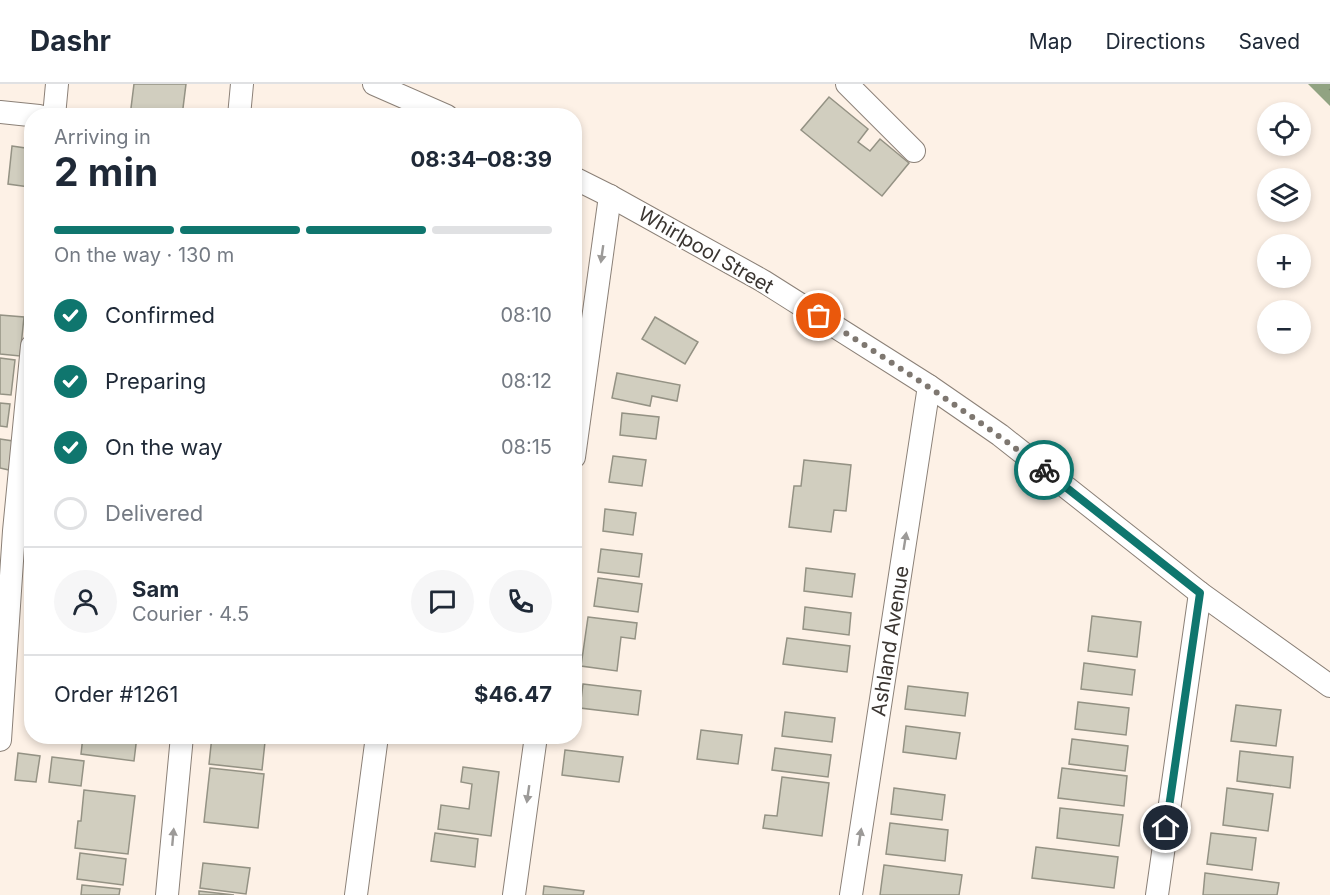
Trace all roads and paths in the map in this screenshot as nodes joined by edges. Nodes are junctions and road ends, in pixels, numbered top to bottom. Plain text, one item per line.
1 (57, 84) edge
2 (242, 84) edge
3 (374, 84) edge
4 (847, 84) edge
5 (55, 108) edge
6 (240, 108) edge
7 (429, 108) edge
8 (0, 112) edge
9 (24, 114) edge
10 (914, 151) dead end
11 (582, 182) edge
12 (610, 196) junction
13 (929, 387) junction
14 (582, 399) edge
15 (24, 428) edge
16 (1200, 593) junction
17 (1330, 686) edge
18 (0, 740) edge
19 (181, 744) edge
20 (376, 744) edge
21 (535, 744) edge
22 (167, 895) edge
23 (356, 895) edge
24 (514, 895) edge
25 (851, 895) edge
26 (1156, 895) edge

1 - 5 street
2 - 6 street
3 - 7 street
4 - 10 street
8 - 9 street
11 - 12 street, Whirlpool Street
12 - 13 street, Whirlpool Street
12 -> 14 street
13 - 16 street, Whirlpool Street
25 -> 13 street, Ashland Avenue
15 - 18 street
16 - 17 street, Whirlpool Street
16 - 26 street
22 -> 19 street
20 - 23 street
21 -> 24 street

